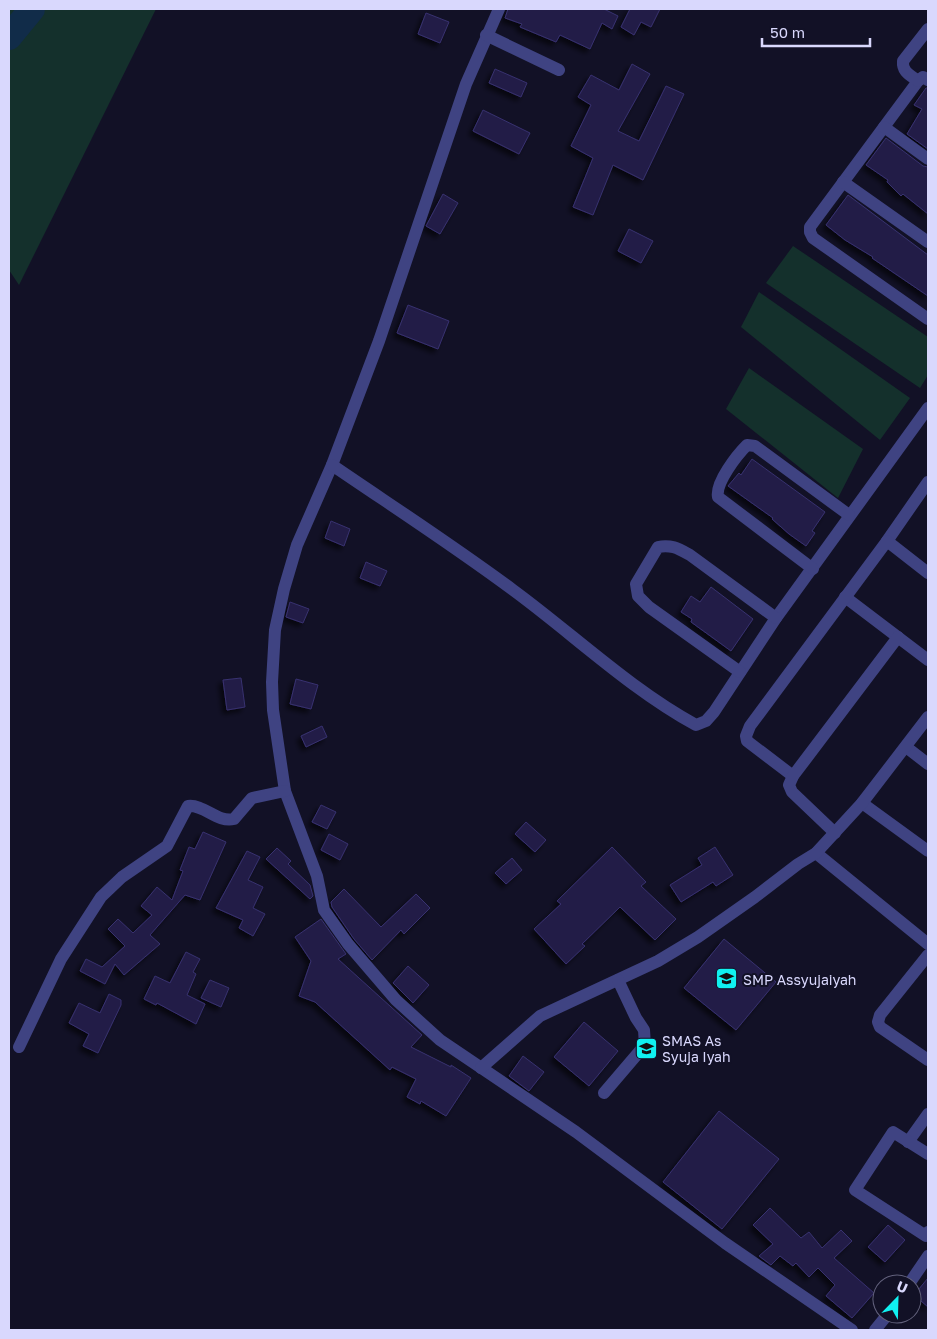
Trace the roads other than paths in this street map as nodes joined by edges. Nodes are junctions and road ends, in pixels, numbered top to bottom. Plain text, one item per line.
1 (499, 9) edge
2 (928, 29) edge
3 (486, 35) junction
4 (559, 70) dead end
5 (923, 80) edge
6 (884, 127) junction
7 (928, 159) edge
8 (843, 182) junction
9 (928, 242) edge
10 (928, 319) edge
11 (928, 408) edge
12 (332, 465) junction
13 (928, 482) edge
14 (849, 515) junction
15 (887, 541) junction
16 (813, 569) junction
17 (928, 573) edge
18 (845, 597) junction
19 (776, 618) junction
20 (898, 637) junction
21 (928, 660) edge
22 (740, 672) junction
23 (928, 717) edge
24 (906, 747) junction
25 (928, 764) edge
26 (793, 776) junction
27 (285, 791) junction
28 (862, 803) junction
29 (835, 833) junction
30 (928, 852) edge
31 (816, 853) junction
32 (928, 944) edge
33 (928, 955) edge
34 (618, 980) junction
35 (19, 1047) dead end
36 (928, 1060) edge
37 (481, 1068) junction
38 (604, 1093) dead end
39 (928, 1114) edge
40 (908, 1142) junction
41 (928, 1154) edge
42 (928, 1232) edge
43 (928, 1256) edge
44 (916, 1274) edge
45 (852, 1330) edge

1 - 3 street
2 - 5 street
3 - 4 street
3 - 12 street
5 - 6 street
6 - 7 street
6 - 8 street
8 - 9 street
8 - 10 street
11 - 14 street
12 - 22 street
12 - 27 street
13 - 15 street
14 - 16 street
14 - 16 street
15 - 17 street
15 - 18 street
16 - 19 street
18 - 20 street
18 - 26 street
19 - 22 street
19 - 22 street
20 - 21 street
20 - 26 street
23 - 24 street
24 - 25 street
24 - 28 street
26 - 29 street
27 - 35 street
27 - 37 street
28 - 29 street
28 - 30 street
29 - 31 street
31 - 32 street
31 - 34 street
33 - 36 street
34 - 37 street
34 - 38 street
37 - 45 street
39 - 40 street
40 - 41 street
40 - 42 street
43 - 44 street

